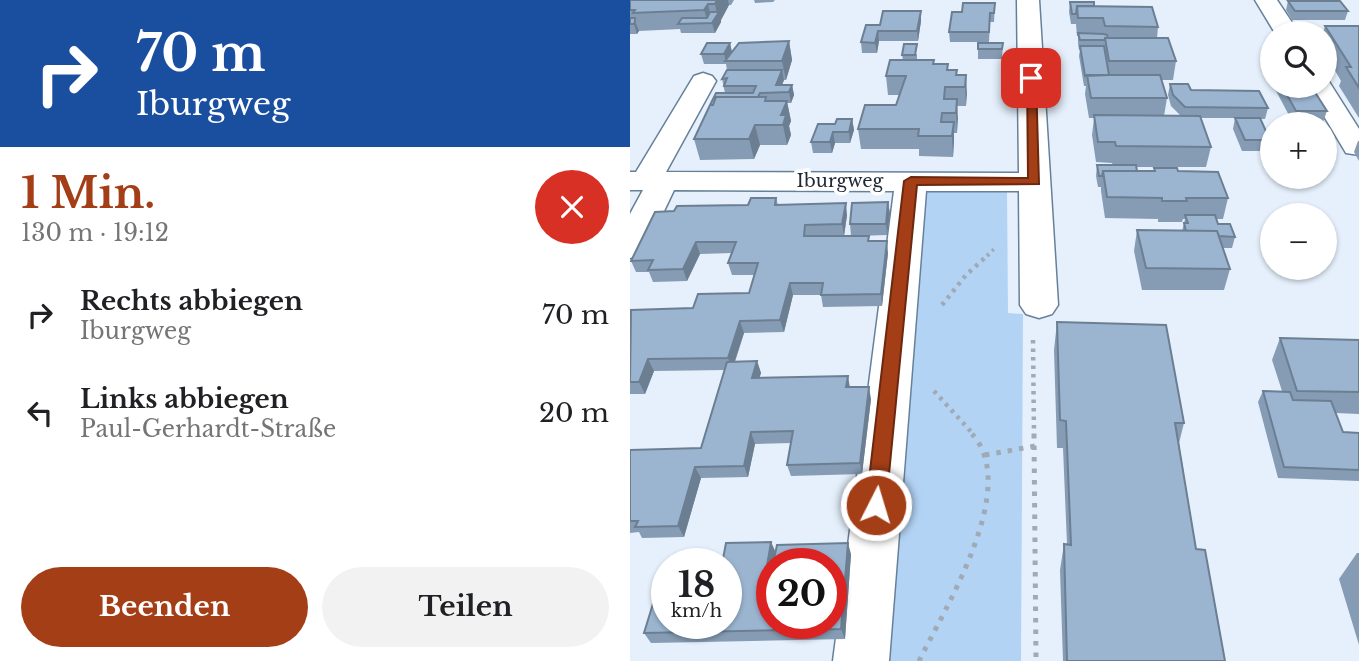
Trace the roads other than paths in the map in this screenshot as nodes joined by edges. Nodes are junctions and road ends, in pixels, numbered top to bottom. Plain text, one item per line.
1 (1028, 0) edge
2 (1266, 0) edge
3 (1280, 21) edge
4 (703, 80) dead end
5 (1326, 98) edge
6 (1356, 147) dead end
7 (646, 181) edge
8 (911, 181) junction
9 (1034, 182) junction
10 (630, 247) edge
11 (1039, 305) road end
12 (861, 661) edge

1 - 9 street
2 - 3 street
4 - 7 street
5 - 6 street
7 - 8 street, Iburgweg
7 - 10 street
8 - 9 street, Iburgweg
8 - 12 street
9 - 11 street

